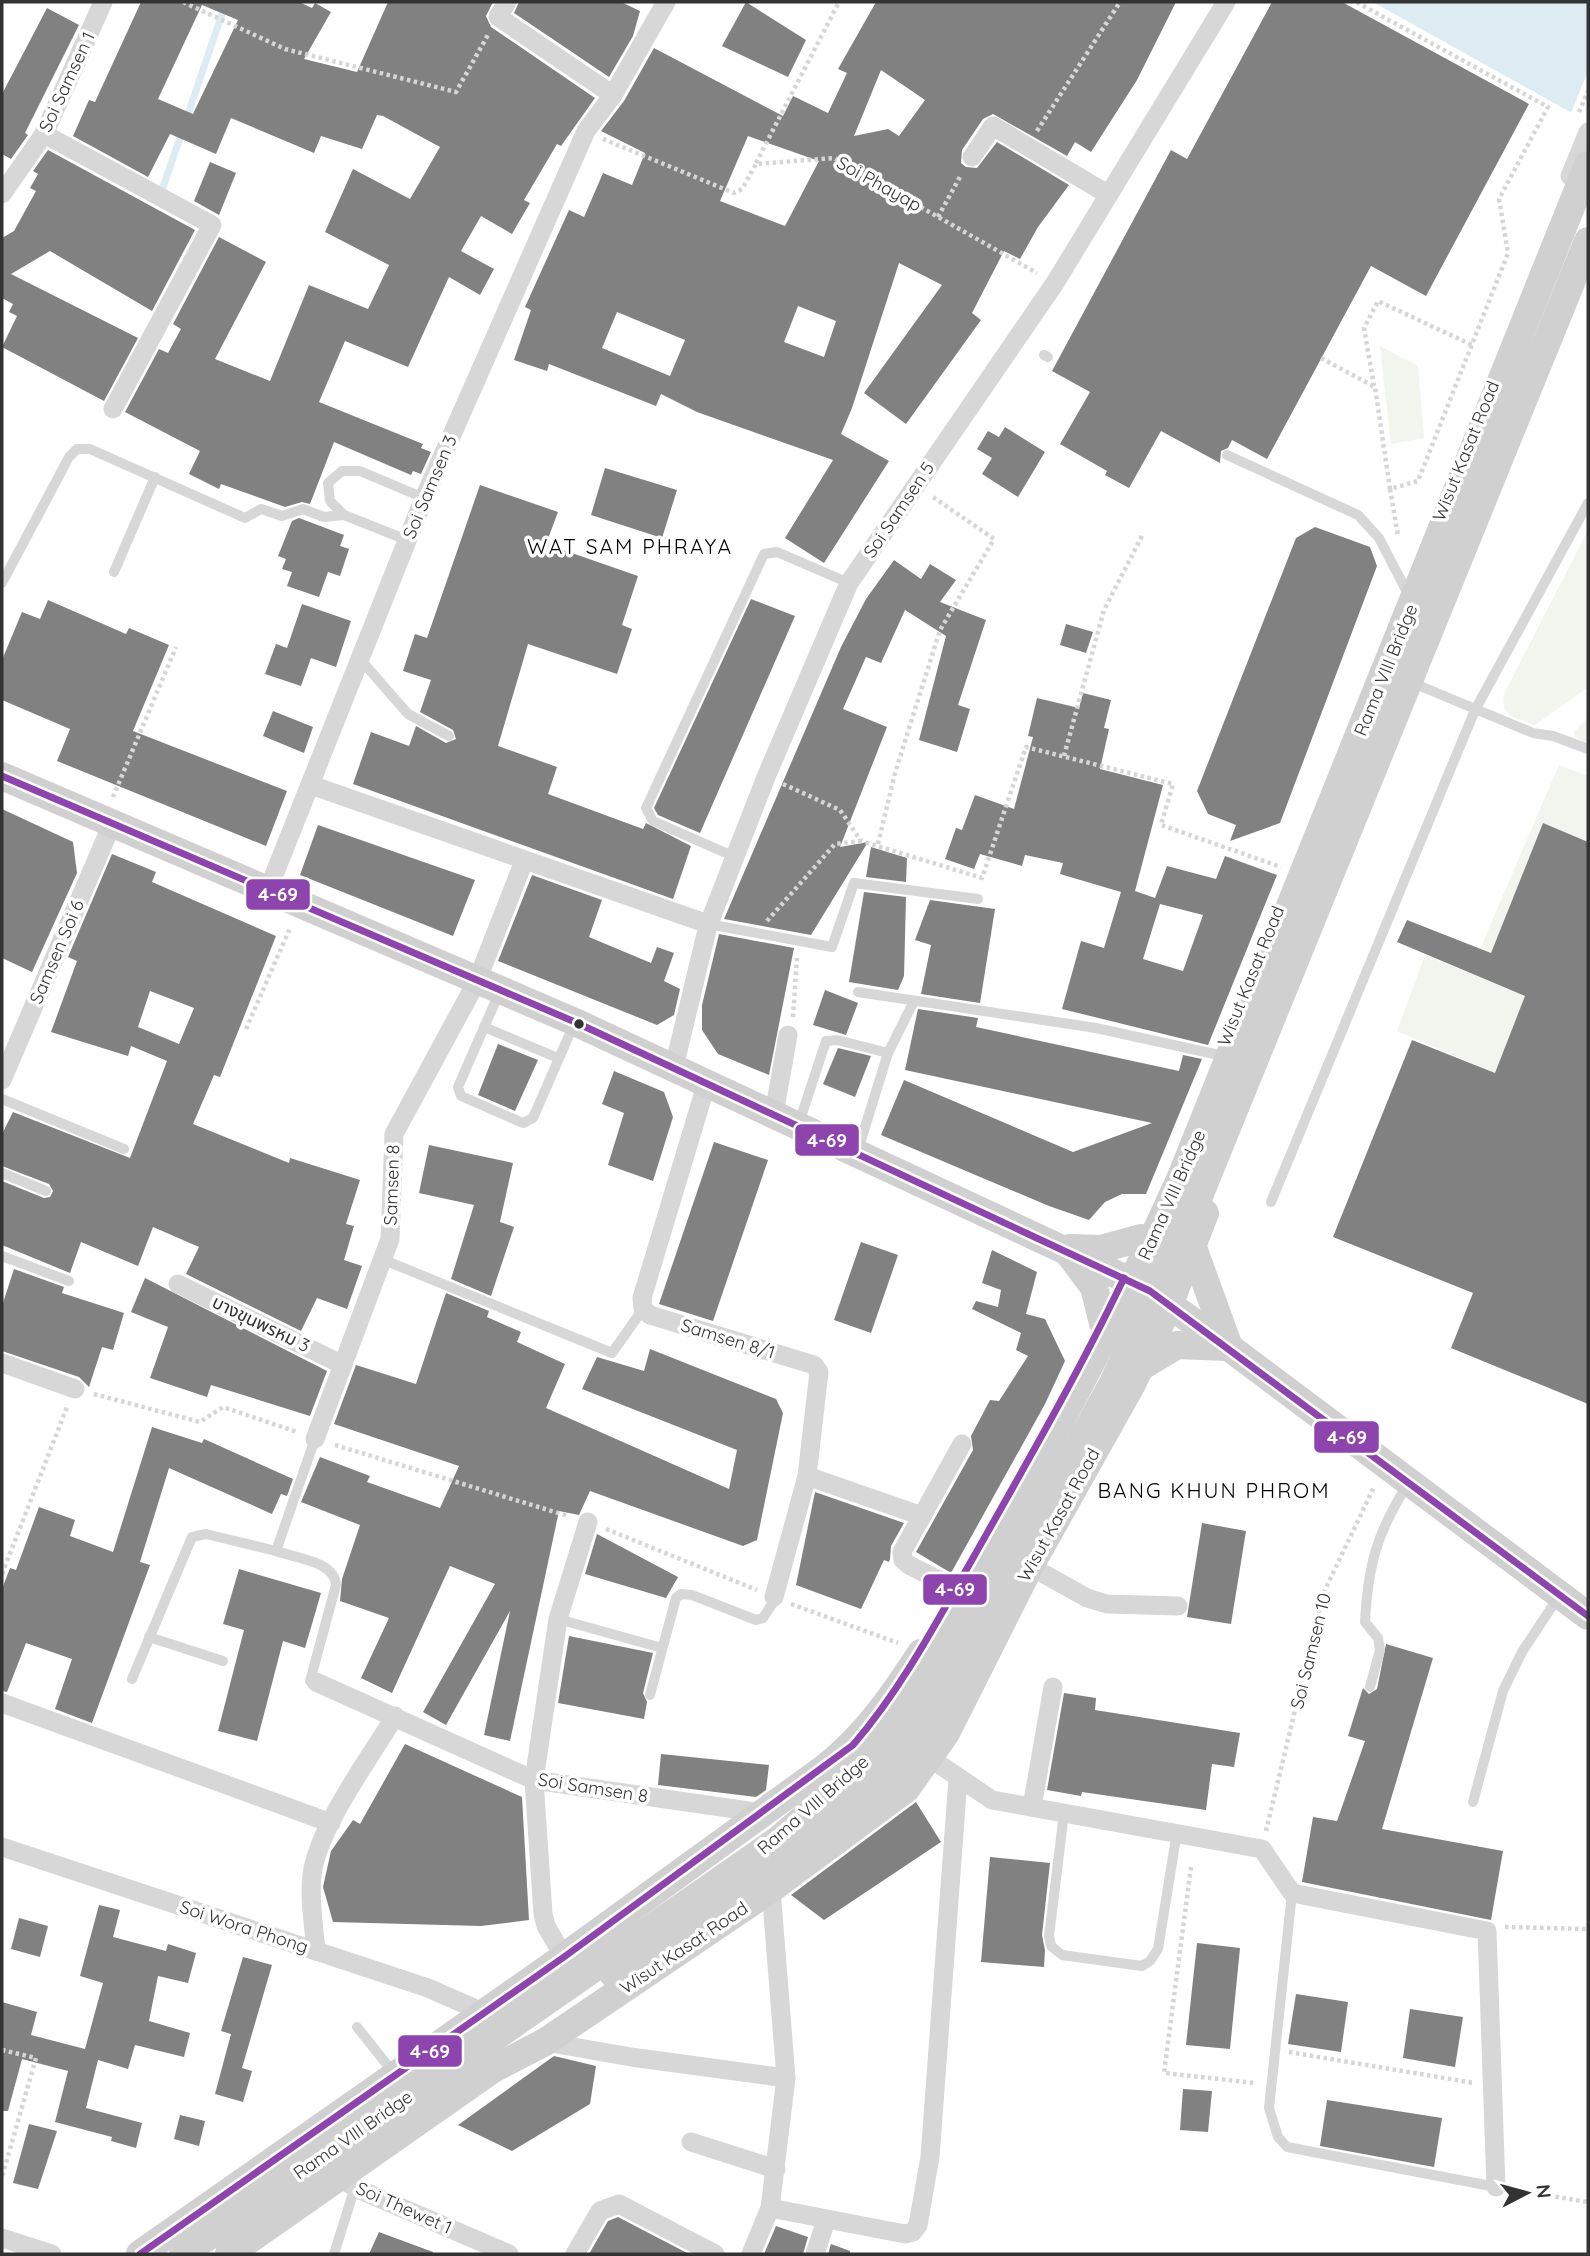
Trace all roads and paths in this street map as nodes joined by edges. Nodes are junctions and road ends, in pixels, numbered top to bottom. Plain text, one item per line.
1 (103, 2) edge
2 (183, 2) edge
3 (666, 2) edge
4 (839, 2) edge
5 (1120, 2) edge
6 (1226, 2) edge
7 (1356, 2) edge
8 (502, 9) edge
9 (1588, 91) edge
10 (613, 95) junction
11 (1584, 100) dead end
12 (586, 131) junction
13 (1588, 132) edge
14 (44, 134) junction
15 (1027, 147) junction
16 (972, 157) joint
17 (756, 164) junction
18 (1588, 164) edge
19 (2, 194) edge
20 (1109, 195) junction
21 (937, 217) junction
22 (1588, 241) edge
23 (1588, 273) edge
24 (1055, 283) junction
25 (1472, 345) junction
26 (1321, 358) dead end
27 (1498, 374) junction
28 (1374, 387) junction
29 (1532, 389) junction
30 (113, 409) dead end
31 (1227, 455) dead end
32 (155, 477) junction
33 (916, 484) junction
34 (1390, 489) junction
35 (424, 498) junction
36 (1588, 503) edge
37 (344, 515) junction
38 (1143, 534) dead end
39 (407, 540) junction
40 (1387, 553) junction
41 (1419, 567) junction
42 (114, 572) dead end
43 (2, 583) edge
44 (849, 583) junction
45 (1455, 583) junction
46 (1408, 594) junction
47 (176, 647) dead end
48 (360, 659) junction
49 (1413, 683) junction
50 (1475, 710) junction
51 (449, 736) dead end
52 (1588, 749) edge
53 (1064, 756) junction
54 (2, 776) edge
55 (766, 777) junction
56 (311, 785) junction
57 (107, 822) junction
58 (861, 841) junction
59 (878, 844) junction
60 (735, 857) junction
61 (523, 861) junction
62 (1294, 871) junction
63 (268, 890) junction
64 (978, 899) dead end
65 (301, 904) junction
66 (708, 924) junction
67 (754, 935) junction
68 (788, 953) dead end
69 (489, 985) junction
70 (858, 992) dead end
71 (914, 1001) junction
72 (575, 1021) junction
73 (484, 1027) junction
74 (246, 1029) dead end
75 (790, 1030) joint
76 (888, 1053) junction
77 (1219, 1055) junction
78 (558, 1058) junction
79 (674, 1067) junction
80 (2, 1080) edge
81 (707, 1082) junction
82 (2, 1099) edge
83 (786, 1120) junction
84 (124, 1149) dead end
85 (857, 1153) junction
86 (2, 1173) edge
87 (46, 1191) dead end
88 (1272, 1202) dead end
89 (1141, 1238) junction
90 (1192, 1245) junction
91 (1063, 1248) junction
92 (2, 1256) edge
93 (384, 1260) junction
94 (1124, 1278) junction
95 (69, 1281) dead end
96 (178, 1284) dead end
97 (1169, 1305) junction
98 (643, 1309) junction
99 (1098, 1332) junction
100 (1228, 1347) junction
101 (2, 1363) edge
102 (343, 1365) junction
103 (1137, 1372) junction
104 (75, 1389) junction
105 (316, 1439) junction
106 (962, 1444) dead end
107 (1385, 1462) junction
108 (807, 1476) junction
109 (1410, 1480) junction
110 (922, 1516) junction
111 (588, 1522) junction
112 (276, 1551) junction
113 (1030, 1566) junction
114 (2, 1574) edge
115 (956, 1589) junction
116 (1560, 1595) junction
117 (775, 1598) junction
118 (1178, 1606) dead end
119 (1588, 1616) edge
120 (558, 1619) junction
121 (149, 1637) junction
122 (662, 1648) junction
123 (922, 1652) junction
124 (223, 1661) dead end
125 (132, 1679) dead end
126 (316, 1682) joint
127 (1053, 1687) dead end
128 (1370, 1687) dead end
129 (650, 1695) dead end
130 (2, 1703) edge
131 (395, 1716) junction
132 (930, 1758) junction
133 (958, 1779) junction
134 (534, 1780) junction
135 (1473, 1802) dead end
136 (1032, 1807) junction
137 (763, 1813) junction
138 (1065, 1813) junction
139 (331, 1824) junction
140 (1186, 1834) junction
141 (2, 1847) edge
142 (1262, 1849) junction
143 (771, 1889) junction
144 (1292, 1893) junction
145 (1588, 1929) edge
146 (1487, 1931) junction
147 (316, 1951) junction
148 (564, 1957) junction
149 (485, 2014) junction
150 (357, 2027) dead end
151 (545, 2042) junction
152 (1274, 2049) junction
153 (2, 2050) edge
154 (493, 2069) junction
155 (396, 2075) junction
156 (786, 2078) junction
157 (1271, 2085) junction
158 (1493, 2086) junction
159 (691, 2142) dead end
160 (776, 2169) junction
161 (2, 2177) edge
162 (347, 2183) junction
163 (1496, 2187) junction
164 (1588, 2202) edge
165 (770, 2208) junction
166 (826, 2220) junction
167 (2, 2238) edge
168 (52, 2254) edge
169 (140, 2254) edge
170 (183, 2254) edge
171 (229, 2254) edge
172 (334, 2254) edge
173 (509, 2254) edge
174 (575, 2254) edge
175 (715, 2254) edge
176 (751, 2254) edge
177 (815, 2254) edge

1 - 14 street, Soi Samsen 1
2 - 8 path
3 - 10 street, Soi Samsen 3
4 - 17 path
5 - 15 path
6 - 20 street, Soi Samsen 5
7 - 25 path
8 - 10 street
9 - 11 path
10 - 12 street, Soi Samsen 3
12 - 17 path
12 - 35 street, Soi Samsen 3
13 - 27 street
14 - 19 street, Soi Samsen 1
14 - 30 street
15 - 16 street
15 - 20 street
16 - 21 path
17 - 21 path, Soi Phayap
18 - 170 main road, Rama VIII Bridge, bridge
20 - 24 street, Soi Samsen 5
21 - 24 path, Soi Phayap
22 - 154 main road, Rama VIII Bridge, bridge
23 - 29 street
24 - 33 street, Soi Samsen 5
25 - 28 path
25 - 34 path
26 - 28 path
27 - 29 main road, Wisut Kasat Road
27 - 41 main road, Wisut Kasat Road
28 - 34 path
29 - 45 main road, Wisut Kasat Road
31 - 40 lane
32 - 37 lane
32 - 42 lane
32 - 43 lane
33 - 44 street, Soi Samsen 5
33 - 59 path
34 - 40 path
35 - 37 lane
35 - 39 street, Soi Samsen 3
36 - 50 lane
37 - 39 lane
38 - 53 path
39 - 48 street, Soi Samsen 3
40 - 46 lane
41 - 45 main road
41 - 46 main road, Wisut Kasat Road
44 - 55 street, Soi Samsen 5
44 - 60 lane
45 - 49 main road, Wisut Kasat Road
46 - 62 main road, Wisut Kasat Road
47 - 57 path
48 - 51 lane
48 - 56 street, Soi Samsen 3
49 - 50 lane
49 - 90 main road, Wisut Kasat Road
50 - 52 lane
50 - 88 lane
53 - 59 path
53 - 62 path
54 - 57 main road
55 - 58 path
55 - 60 street, Soi Samsen 5
56 - 61 street
56 - 63 street, Soi Samsen 3
57 - 63 main road
57 - 80 street, Samsen Soi 6
58 - 59 path
58 - 67 path
60 - 66 street, Soi Samsen 5
61 - 66 street
61 - 69 street, Samsen 8
62 - 77 main road, Wisut Kasat Road
63 - 65 main road
64 - 67 lane
65 - 69 main road
65 - 74 path
66 - 67 lane
66 - 79 street, Soi Samsen 5
68 - 75 path
69 - 72 main road
69 - 73 lane
69 - 93 street, Samsen 8
70 - 71 lane
71 - 76 lane
71 - 77 lane
72 - 78 lane
72 - 79 main road
73 - 78 lane
73 - 78 lane
75 - 83 street
76 - 83 lane
76 - 85 lane
77 - 89 main road, Wisut Kasat Road
79 - 81 main road
81 - 83 main road
81 - 98 street
82 - 84 lane
83 - 85 main road
85 - 91 main road
86 - 87 lane
89 - 91 main road
89 - 94 main road, Wisut Kasat Road
90 - 97 main road, Wisut Kasat Road
90 - 100 main road
91 - 94 main road
91 - 99 main road
92 - 95 lane
93 - 98 lane
93 - 102 street, Samsen 8
94 - 97 main road
94 - 99 main road, Wisut Kasat Road
96 - 102 street, บางขุนพรหม 3
97 - 100 main road
97 - 103 main road, Wisut Kasat Road
98 - 108 street, Samsen 8/1
99 - 103 main road
99 - 115 main road, Wisut Kasat Road
100 - 103 main road
100 - 107 main road
101 - 104 street
102 - 105 street, Samsen 8
103 - 113 main road, Wisut Kasat Road
104 - 105 path
104 - 114 path
105 - 111 path
105 - 112 lane
106 - 110 street
107 - 109 main road
107 - 142 path, Soi Samsen 10
108 - 110 street
108 - 117 street, Samsen 8/1
109 - 116 main road
109 - 128 lane
110 - 115 street
111 - 117 path
111 - 120 street
112 - 121 lane
112 - 126 lane
113 - 118 street
113 - 132 main road, Wisut Kasat Road
115 - 123 main road, Wisut Kasat Road
116 - 119 main road
116 - 135 lane
117 - 122 lane
117 - 123 path
120 - 122 lane
120 - 134 street
121 - 124 lane
121 - 125 lane
122 - 129 lane
123 - 137 main road, Wisut Kasat Road
126 - 131 street, Soi Samsen 8
127 - 136 street
130 - 139 street
131 - 134 street, Soi Samsen 8
131 - 139 street
132 - 133 street
132 - 143 main road, Wisut Kasat Road
133 - 136 street
133 - 166 street
134 - 137 street, Soi Samsen 8
134 - 148 street
136 - 138 street
137 - 148 main road, Wisut Kasat Road
138 - 140 street
138 - 140 lane
139 - 147 street
140 - 142 street
140 - 157 path
141 - 147 street, Soi Wora Phong
142 - 144 street
143 - 151 main road, Wisut Kasat Road
143 - 156 street
144 - 146 street
144 - 152 lane
145 - 146 path
146 - 158 street
147 - 149 street, Soi Wora Phong
148 - 149 main road, Wisut Kasat Road
149 - 155 main road, Wisut Kasat Road
150 - 155 lane
151 - 154 main road, Wisut Kasat Road
151 - 156 street
152 - 157 lane
152 - 158 path
153 - 161 path
154 - 162 main road, Wisut Kasat Road
155 - 169 main road, Wisut Kasat Road
156 - 160 street
157 - 163 lane
158 - 163 street
159 - 160 street
160 - 165 street
162 - 171 main road, Wisut Kasat Road
162 - 172 lane
162 - 173 street, Soi Thewet 1
163 - 164 path
165 - 166 street
165 - 176 street
166 - 177 street
167 - 168 street
174 - 175 street

